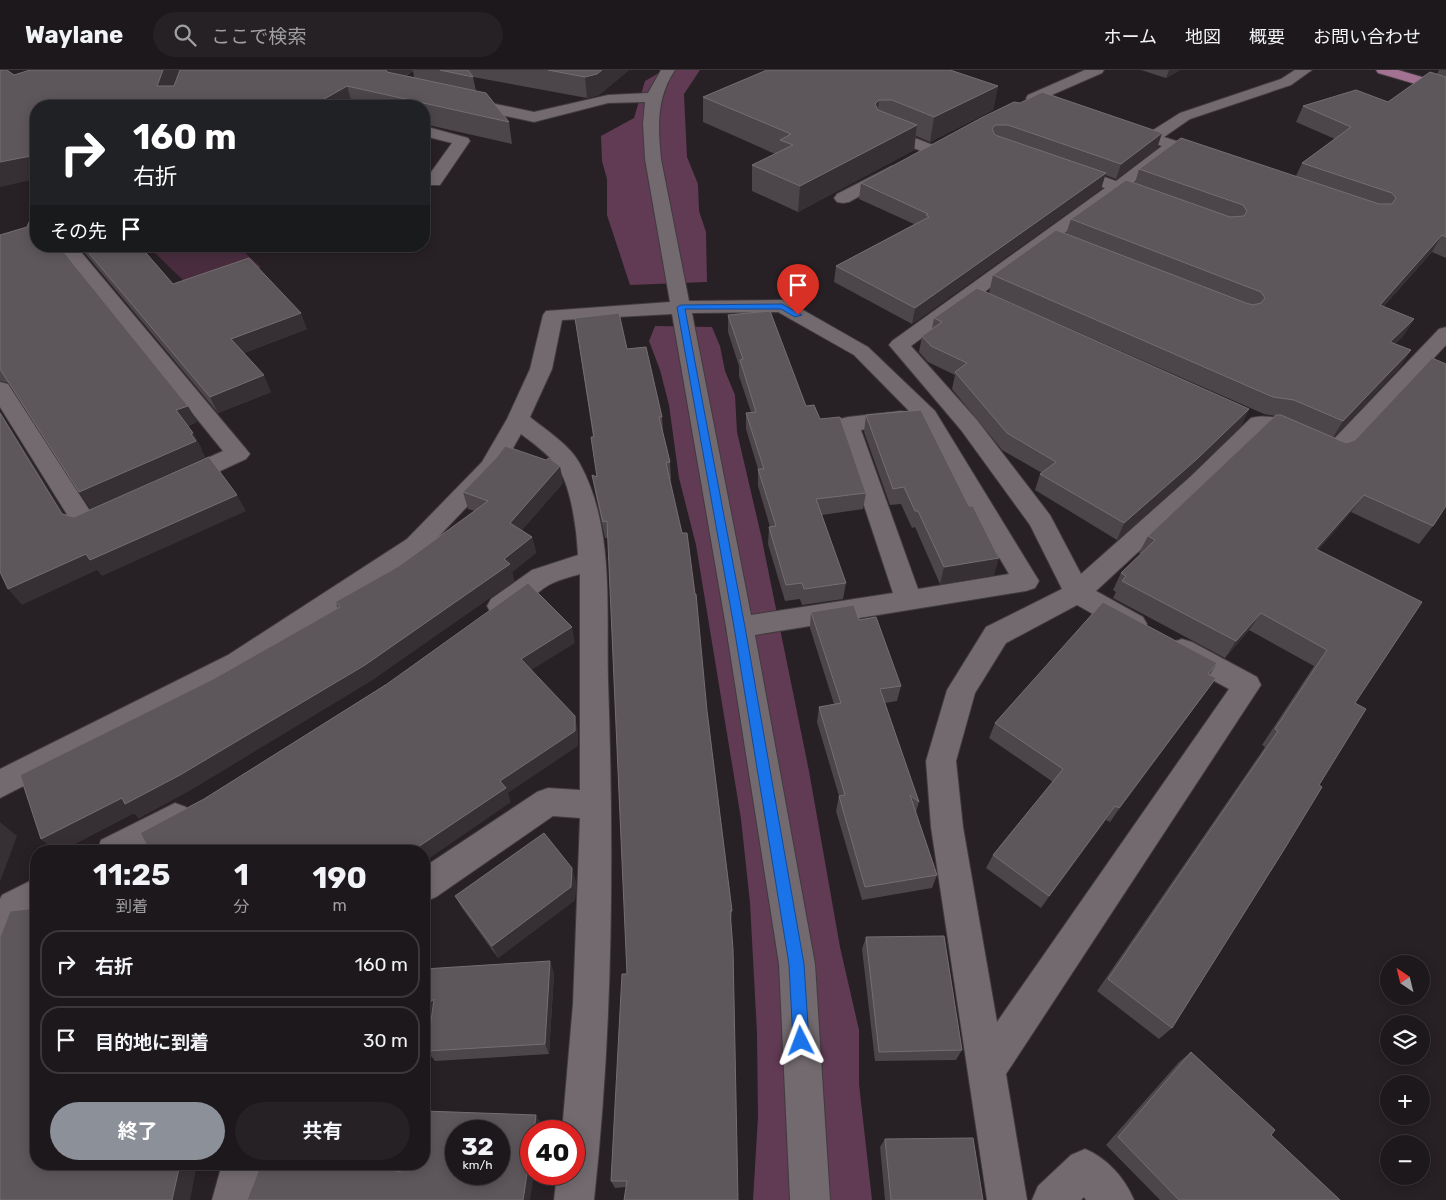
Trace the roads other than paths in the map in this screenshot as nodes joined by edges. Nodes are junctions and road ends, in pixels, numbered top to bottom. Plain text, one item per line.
1 (668, 70) edge
2 (1097, 70) edge
3 (1305, 70) edge
4 (1383, 70) edge
5 (1446, 89) edge
6 (654, 97) junction
7 (447, 98) edge
8 (1051, 104) edge
9 (1106, 122) edge
10 (882, 130) edge
11 (430, 133) edge
12 (1152, 138) junction
13 (948, 141) edge
14 (1174, 145) junction
15 (932, 150) junction
16 (1220, 161) edge
17 (1054, 164) edge
18 (430, 181) edge
19 (1127, 191) junction
20 (843, 198) edge
21 (71, 252) edge
22 (681, 307) junction
23 (1446, 333) edge
24 (0, 388) edge
25 (926, 416) junction
26 (518, 419) junction
27 (157, 490) edge
28 (130, 503) edge
29 (591, 560) junction
30 (1077, 593) junction
31 (910, 601) junction
32 (478, 622) edge
33 (740, 627) junction
34 (0, 784) edge
35 (597, 805) junction
36 (196, 806) edge
37 (124, 845) edge
38 (430, 882) edge
39 (30, 897) edge
40 (0, 949) edge
41 (986, 1070) junction
42 (240, 1170) edge
43 (232, 1200) edge
44 (574, 1200) edge
45 (810, 1200) edge
46 (1007, 1200) edge
47 (1052, 1200) edge
48 (1114, 1200) edge

1 - 6 street
2 - 8 street
3 - 12 street
4 - 5 main road
6 - 7 street
6 - 22 street
9 - 12 street
10 - 15 street
11 - 18 street
12 - 14 street
13 - 15 street
14 - 16 street
14 - 19 street
15 - 20 street
17 - 19 street
19 - 30 street
21 - 27 street
22 - 25 street
22 - 26 street
22 - 33 street
23 - 30 street
24 - 28 street
25 - 31 street
25 - 31 street
26 - 29 street
26 - 34 street
29 - 32 street
29 - 35 street
30 - 41 street
30 - 41 street
31 - 33 street
33 - 45 street
35 - 38 street
35 - 44 street
36 - 37 street
39 - 40 street
41 - 46 street
42 - 43 street
47 - 48 street

